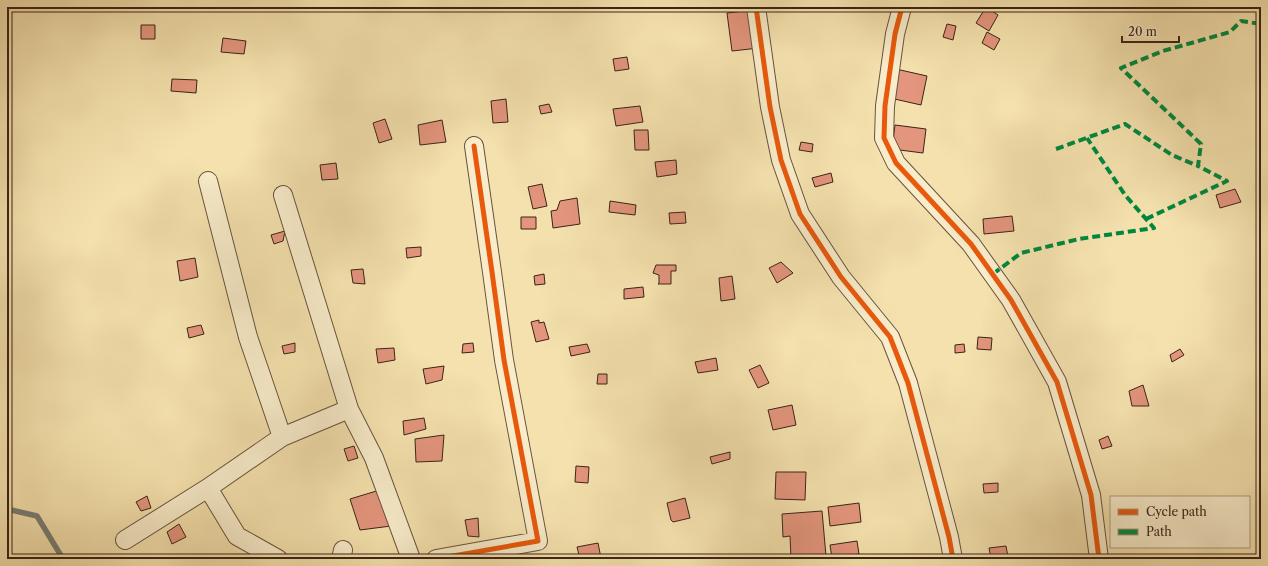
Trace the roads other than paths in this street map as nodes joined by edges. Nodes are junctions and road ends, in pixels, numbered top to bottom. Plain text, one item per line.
1 (756, 7) edge
2 (902, 7) edge
3 (474, 146) dead end
4 (208, 181) dead end
5 (283, 195) dead end
6 (349, 409) junction
7 (282, 437) junction
8 (208, 488) junction
9 (125, 540) dead end
10 (278, 559) edge
11 (411, 559) edge
12 (436, 559) edge
13 (954, 559) edge
14 (1099, 559) edge

1 - 13 street
2 - 14 street
3 - 12 street
4 - 7 street
5 - 6 street
6 - 7 street
6 - 11 street
7 - 8 street
8 - 9 street
8 - 10 street

